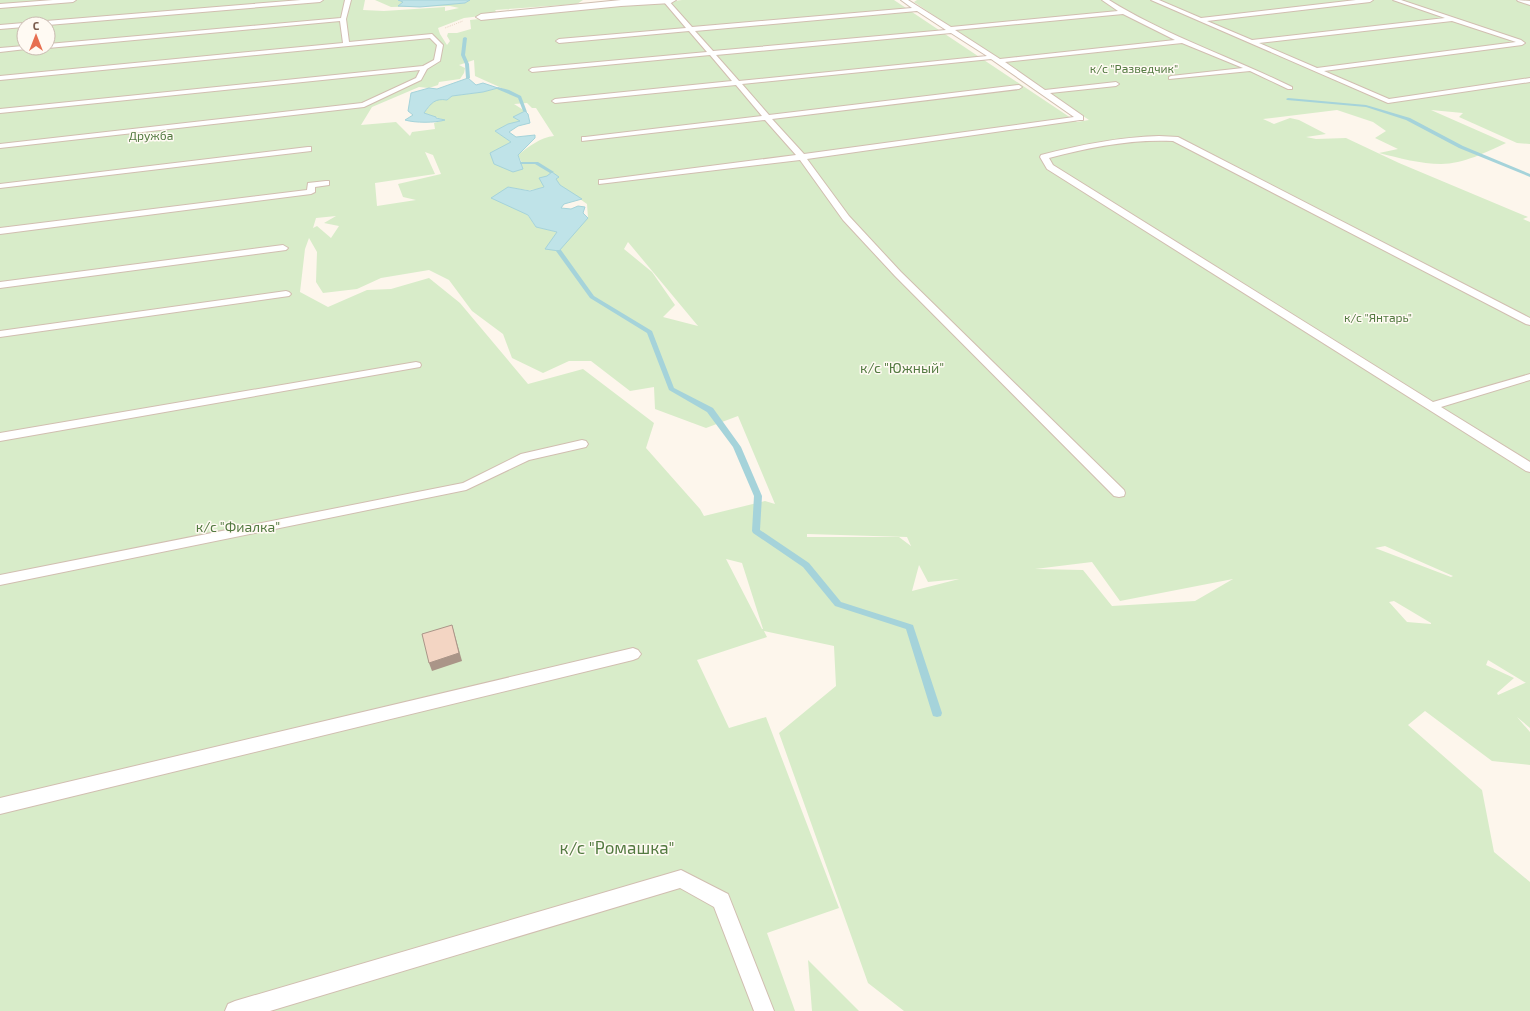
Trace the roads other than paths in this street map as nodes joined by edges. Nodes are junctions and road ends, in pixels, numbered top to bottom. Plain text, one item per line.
1 (73, 0) edge
2 (320, 0) edge
3 (348, 0) edge
4 (669, 0) edge
5 (904, 0) edge
6 (1105, 0) edge
7 (1154, 0) edge
8 (1370, 0) edge
9 (1396, 0) edge
10 (1520, 0) edge
11 (1530, 3) edge
12 (0, 6) edge
13 (918, 9) junction
14 (1123, 12) junction
15 (481, 17) road end
16 (343, 19) junction
17 (1452, 19) junction
18 (1199, 20) junction
19 (56, 22) edge
20 (16, 26) edge
21 (0, 27) edge
22 (690, 29) junction
23 (952, 30) junction
24 (559, 41) dead end
25 (1182, 41) junction
26 (1251, 43) junction
27 (1522, 43) junction
28 (346, 44) junction
29 (56, 45) edge
30 (1530, 45) edge
31 (16, 49) edge
32 (0, 50) edge
33 (712, 54) junction
34 (992, 57) junction
35 (999, 61) junction
36 (424, 68) junction
37 (1251, 69) junction
38 (532, 70) dead end
39 (1316, 70) junction
40 (0, 78) edge
41 (1171, 78) dead end
42 (1530, 80) edge
43 (737, 82) junction
44 (1116, 84) dead end
45 (1019, 88) dead end
46 (1290, 88) dead end
47 (1044, 92) junction
48 (555, 101) dead end
49 (0, 111) edge
50 (767, 117) junction
51 (585, 139) dead end
52 (0, 146) edge
53 (308, 149) dead end
54 (802, 157) junction
55 (602, 182) dead end
56 (326, 183) dead end
57 (0, 186) edge
58 (0, 231) edge
59 (283, 248) dead end
60 (0, 285) edge
61 (286, 294) dead end
62 (1530, 322) edge
63 (0, 334) edge
64 (416, 365) dead end
65 (1530, 377) edge
66 (1431, 406) junction
67 (0, 437) edge
68 (582, 444) dead end
69 (1530, 468) edge
70 (1119, 493) dead end
71 (0, 580) edge
72 (633, 654) dead end
73 (0, 806) edge
74 (235, 1011) edge
75 (764, 1011) edge

1 - 12 lane
2 - 19 lane
3 - 16 lane
4 - 15 street
4 - 22 lane
5 - 13 lane
6 - 14 lane
7 - 18 lane
8 - 18 lane
9 - 17 lane
10 - 11 lane
13 - 22 lane
13 - 23 lane
14 - 23 lane
14 - 25 lane
16 - 28 lane
16 - 29 lane
17 - 26 lane
17 - 27 lane
18 - 26 lane
20 - 21 lane
22 - 24 lane
22 - 33 lane
23 - 33 lane
23 - 34 lane
25 - 35 lane
25 - 37 lane
26 - 39 lane
27 - 30 lane
27 - 39 lane
28 - 36 lane
28 - 40 lane
31 - 32 lane
33 - 38 lane
33 - 43 lane
34 - 35 lane
34 - 43 lane
35 - 47 lane
36 - 49 lane
36 - 52 lane
37 - 41 lane
37 - 46 lane
39 - 42 lane
43 - 48 lane
43 - 50 lane
44 - 47 lane
45 - 50 lane
47 - 54 lane
50 - 51 lane
50 - 54 lane
53 - 57 lane
54 - 55 lane
54 - 70 lane
56 - 58 lane
59 - 60 lane
61 - 63 lane
62 - 66 lane
64 - 67 lane
65 - 66 lane
66 - 69 lane
68 - 71 lane
72 - 73 lane
74 - 75 lane

